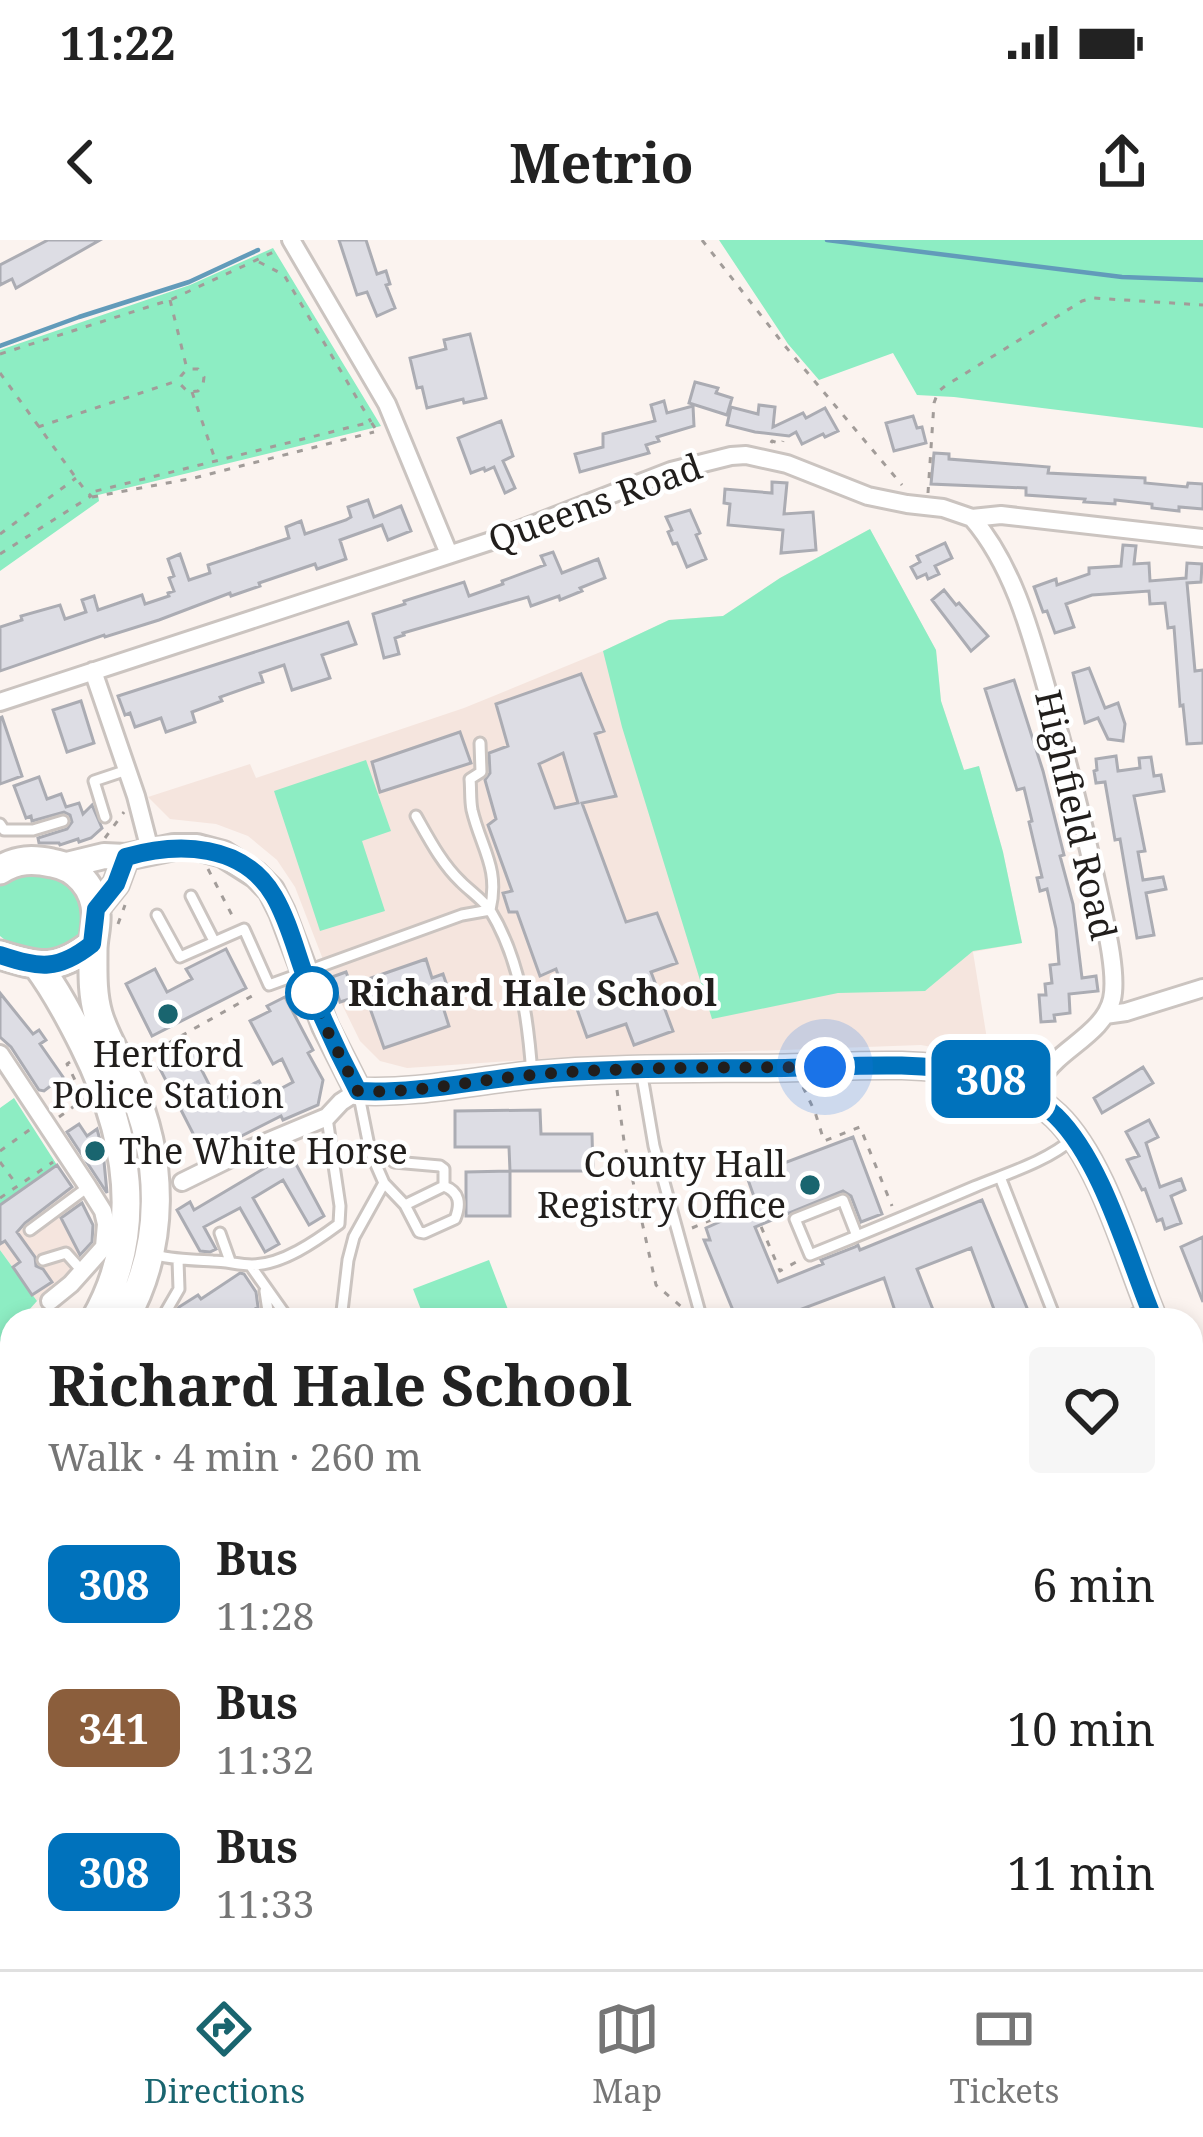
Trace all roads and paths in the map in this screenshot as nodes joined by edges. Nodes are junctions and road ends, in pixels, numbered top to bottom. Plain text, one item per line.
1 (289, 240) edge
2 (702, 240) edge
3 (257, 261) junction
4 (170, 300) junction
5 (1203, 305) edge
6 (0, 354) edge
7 (187, 369) junction
8 (0, 373) edge
9 (180, 380) junction
10 (192, 392) junction
11 (371, 422) junction
12 (38, 428) junction
13 (772, 441) dead end
14 (783, 441) dead end
15 (216, 463) junction
16 (76, 478) junction
17 (89, 495) junction
18 (907, 504) junction
19 (927, 506) junction
20 (972, 518) junction
21 (0, 534) edge
22 (1203, 538) edge
23 (0, 554) edge
24 (449, 554) junction
25 (94, 671) junction
26 (0, 702) edge
27 (480, 743) dead end
28 (127, 770) junction
29 (416, 816) dead end
30 (105, 817) dead end
31 (63, 821) dead end
32 (0, 824) edge
33 (0, 845) edge
34 (196, 848) junction
35 (138, 853) junction
36 (12, 865) edge
37 (67, 865) junction
38 (191, 896) dead end
39 (96, 909) junction
40 (490, 910) junction
41 (158, 915) dead end
42 (240, 931) junction
43 (214, 941) junction
44 (92, 944) junction
45 (0, 955) edge
46 (37, 965) junction
47 (303, 970) junction
48 (1203, 988) edge
49 (262, 991) dead end
50 (1106, 1015) junction
51 (168, 1042) junction
52 (0, 1054) edge
53 (140, 1059) dead end
54 (796, 1067) junction
55 (137, 1068) dead end
56 (614, 1070) junction
57 (641, 1070) junction
58 (532, 1075) junction
59 (358, 1091) junction
60 (1028, 1095) junction
61 (89, 1098) dead end
62 (327, 1118) junction
63 (39, 1126) junction
64 (1074, 1138) junction
65 (0, 1151) edge
66 (66, 1153) junction
67 (0, 1162) edge
68 (394, 1162) dead end
69 (1000, 1177) junction
70 (182, 1182) dead end
71 (383, 1183) junction
72 (88, 1186) junction
73 (444, 1186) junction
74 (18, 1187) junction
75 (0, 1198) edge
76 (405, 1205) junction
77 (898, 1219) junction
78 (30, 1230) dead end
79 (220, 1233) dead end
80 (679, 1233) junction
81 (857, 1236) junction
82 (151, 1253) junction
83 (810, 1255) junction
84 (43, 1260) dead end
85 (178, 1260) junction
86 (230, 1262) junction
87 (250, 1265) junction
88 (82, 1271) junction
89 (264, 1286) junction
90 (50, 1301) dead end
91 (101, 1308) edge
92 (130, 1308) edge
93 (168, 1308) edge
94 (267, 1308) edge
95 (280, 1308) edge
96 (342, 1308) edge
97 (683, 1308) dead end
98 (699, 1308) edge
99 (1051, 1308) edge
100 (1149, 1308) edge

1 - 3 path
1 - 24 street
2 - 18 path
3 - 4 path
3 - 11 path
4 - 6 path
4 - 7 path
5 - 19 path
7 - 9 path
7 - 10 path
8 - 12 path
9 - 10 path
9 - 12 path
10 - 15 path
11 - 15 path
11 - 17 path
12 - 16 path
13 - 14 path
15 - 17 path
16 - 17 path
16 - 21 path
17 - 23 path
18 - 19 street, Queens Road
18 - 24 street, Queens Road
19 - 20 street, Queens Road
20 - 22 street, Queens Road
20 - 50 street, Highfield Road
24 - 25 street, Queens Road
25 - 26 street, Queens Road
25 - 28 street
27 - 40 lane
28 - 30 lane
28 - 35 street
29 - 40 lane
31 - 32 lane
33 - 36 highway
34 - 35 main road
34 - 42 path
34 - 47 main road
35 - 37 main road
35 - 39 main road
36 - 37 highway
37 - 39 highway
38 - 43 lane
39 - 44 highway
40 - 47 lane
40 - 58 lane
41 - 43 lane
42 - 43 lane
42 - 47 lane
44 - 46 highway
44 - 82 highway
45 - 46 highway
46 - 91 highway
47 - 59 main road
48 - 50 street
49 - 51 path
50 - 60 street
51 - 53 path
51 - 55 path
52 - 63 street
54 - 57 main road
54 - 60 main road
54 - 77 path
56 - 57 main road
56 - 58 main road
56 - 97 path
57 - 80 lane
58 - 59 main road
59 - 62 street
59 - 71 lane
60 - 64 main road
61 - 63 path
62 - 70 street
62 - 87 lane
63 - 65 path
63 - 66 street
64 - 69 lane
64 - 100 main road
66 - 72 street
66 - 74 path
67 - 74 path
68 - 73 lane
69 - 77 lane
69 - 99 lane
71 - 76 lane
71 - 96 lane
72 - 78 lane
72 - 88 street
73 - 76 lane
73 - 76 lane
74 - 75 path
77 - 81 lane
79 - 86 lane
80 - 83 path
80 - 98 lane
81 - 83 lane
81 - 83 lane
82 - 85 lane
82 - 92 highway
84 - 88 lane
85 - 86 lane
85 - 93 lane
86 - 87 lane
87 - 89 lane
88 - 90 street
89 - 94 lane
89 - 95 lane

